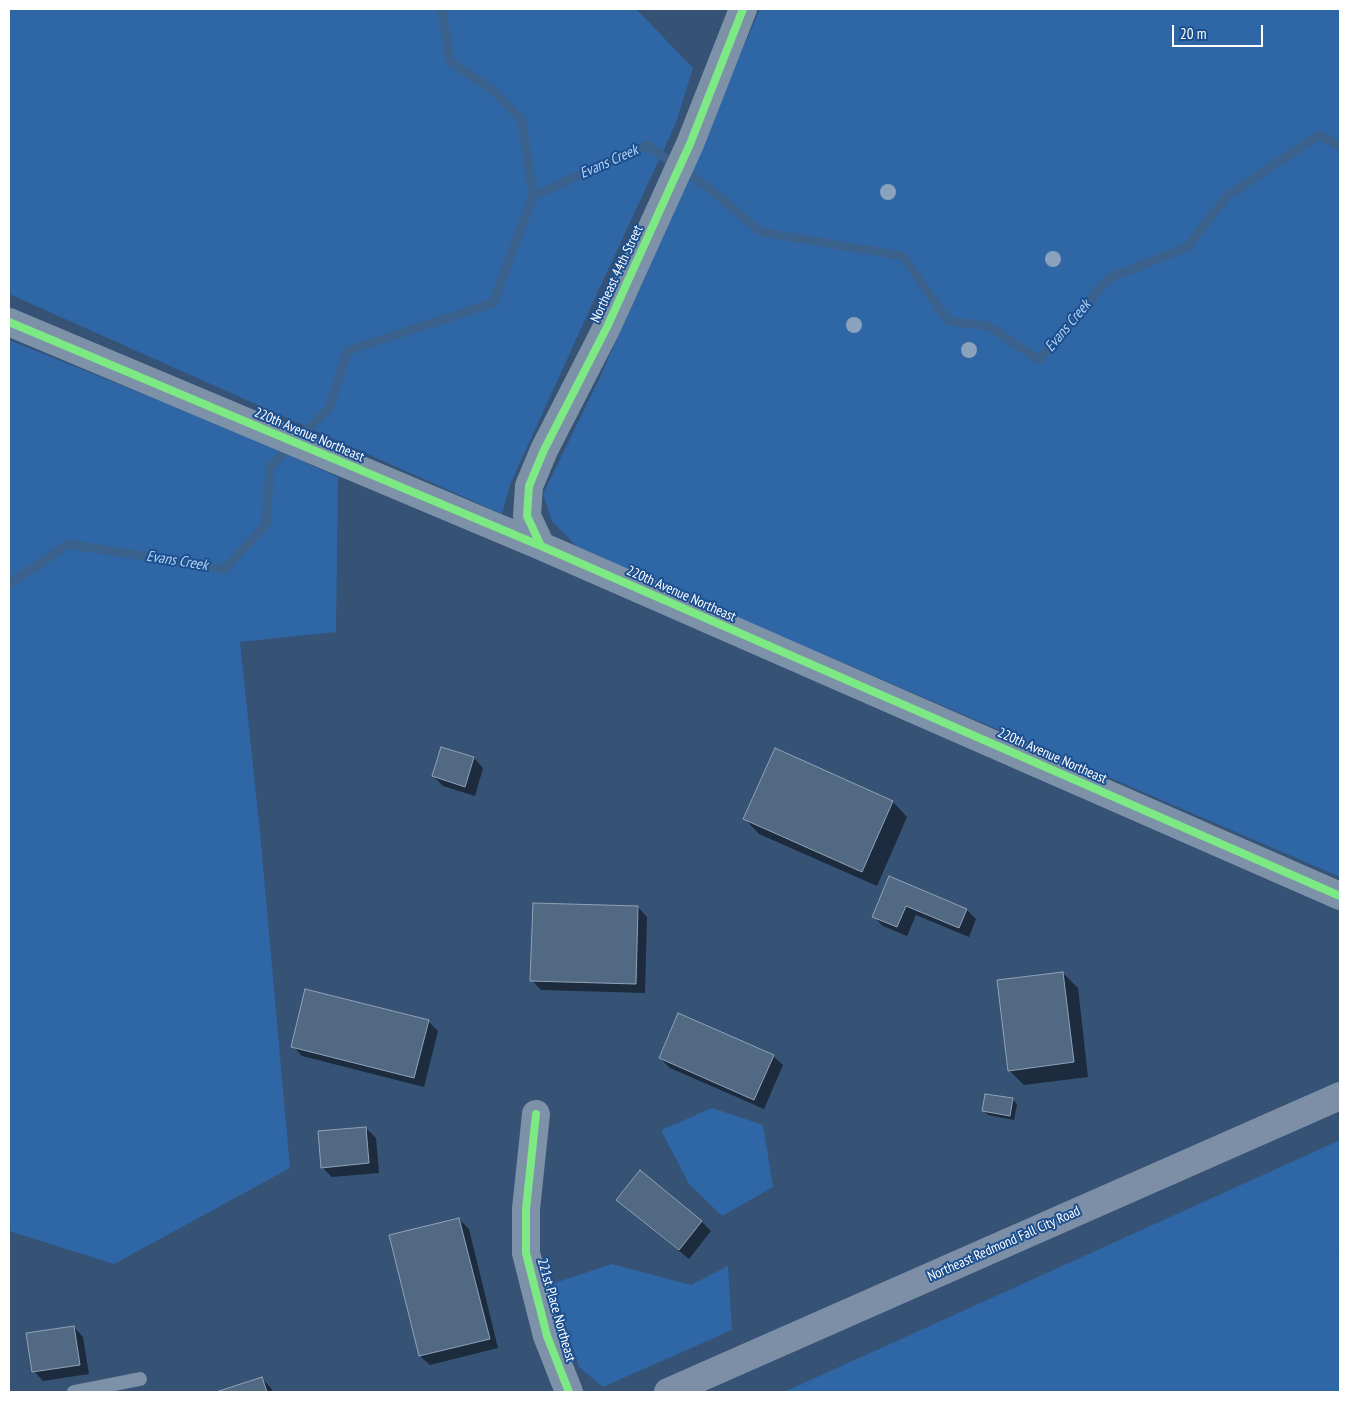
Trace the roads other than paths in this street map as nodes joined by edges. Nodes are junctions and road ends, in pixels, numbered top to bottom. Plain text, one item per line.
1 (743, 9) edge
2 (9, 322) edge
3 (541, 546) junction
4 (1340, 896) edge
5 (1340, 1096) edge
6 (536, 1114) dead end
7 (140, 1379) dead end
8 (74, 1392) edge
9 (569, 1392) edge
10 (668, 1392) edge

1 - 3 street, Northeast 44th Street
2 - 3 street, 220th Avenue Northeast
3 - 4 street, 220th Avenue Northeast
5 - 10 main road, Northeast Redmond Fall City Road
6 - 9 street, 221st Place Northeast
7 - 8 lane

